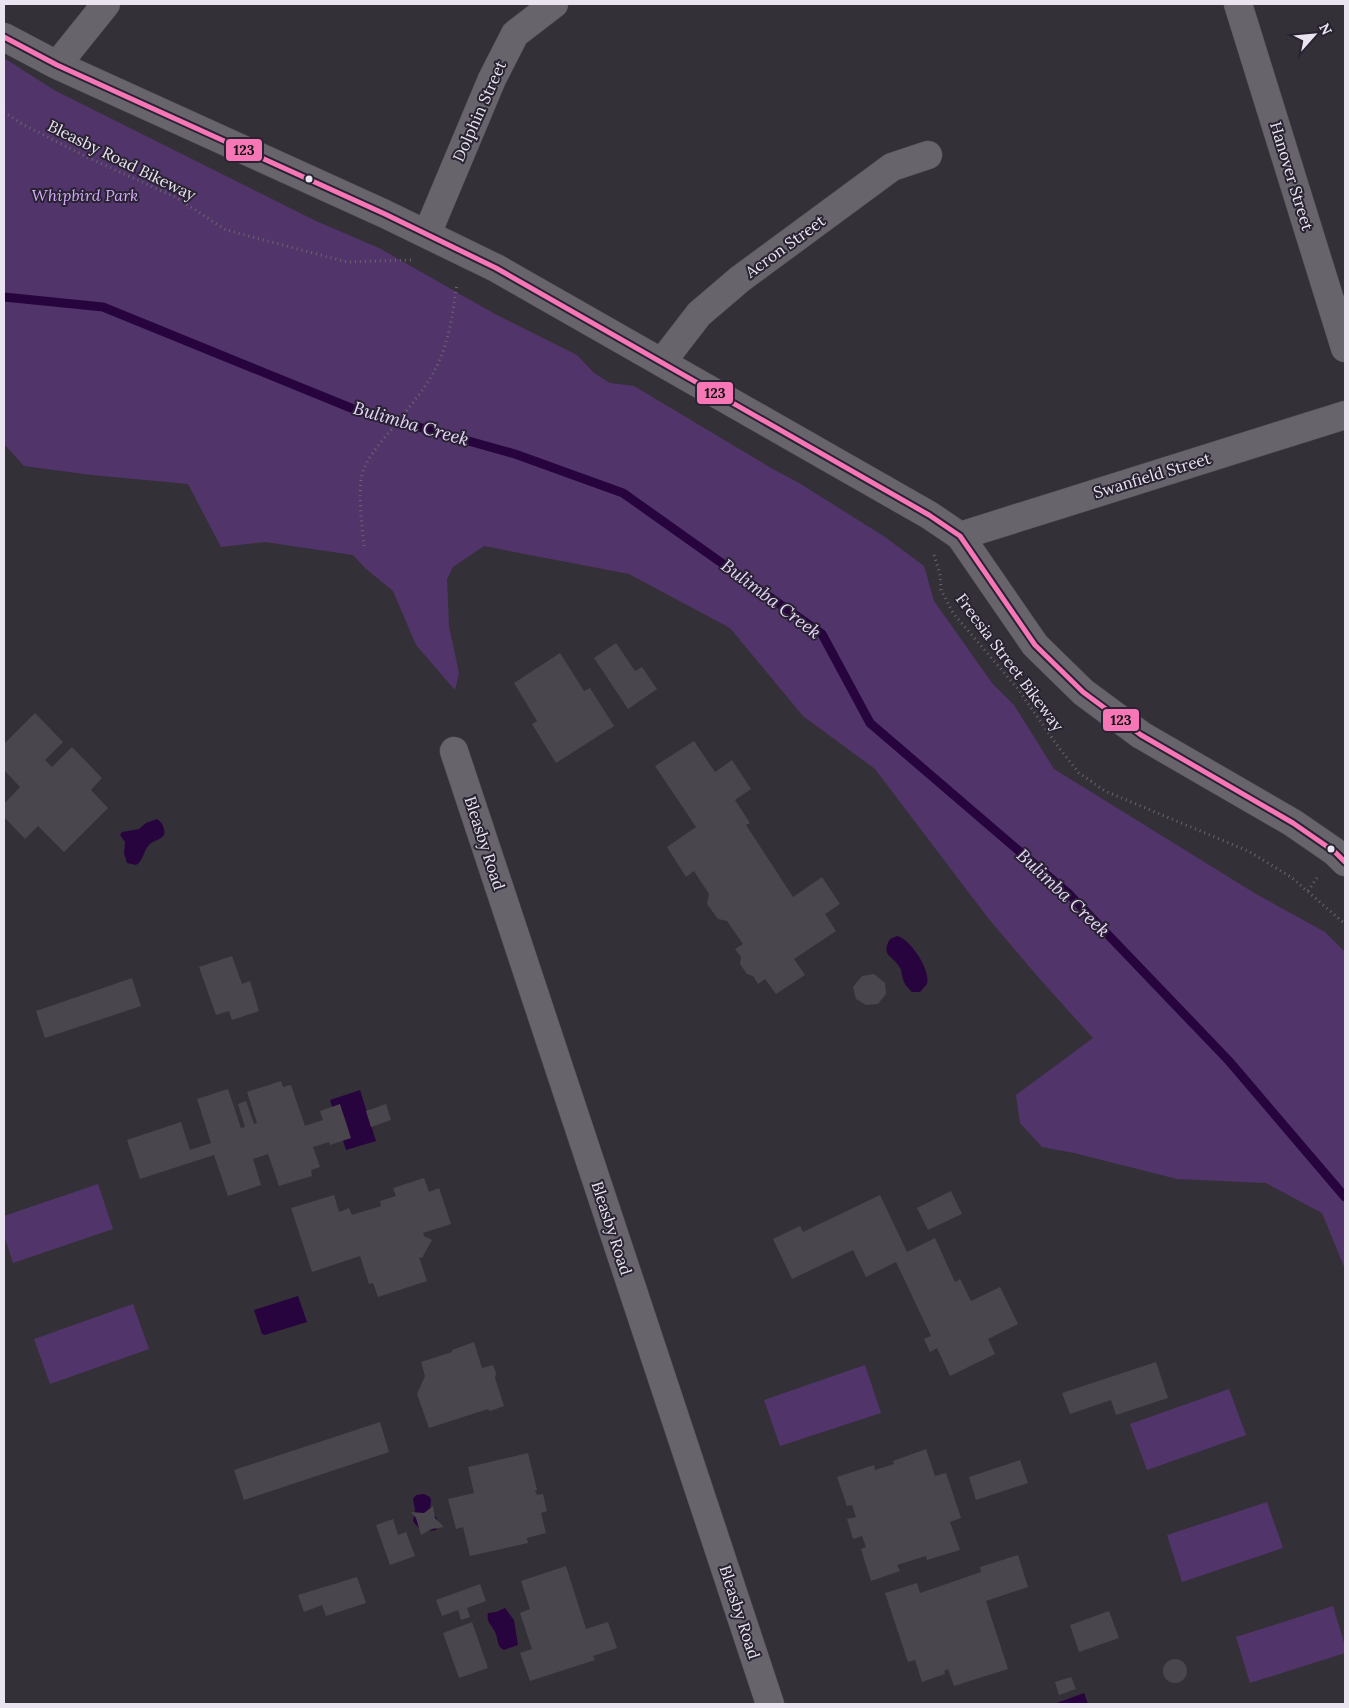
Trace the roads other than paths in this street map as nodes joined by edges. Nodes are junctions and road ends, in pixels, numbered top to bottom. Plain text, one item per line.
1 (106, 4) edge
2 (554, 4) edge
3 (1238, 4) edge
4 (4, 36) edge
5 (57, 65) junction
6 (928, 155) dead end
7 (427, 234) junction
8 (1345, 348) edge
9 (662, 362) junction
10 (1345, 415) edge
11 (960, 536) junction
12 (454, 751) dead end
13 (1342, 852) edge
14 (770, 1704) edge

1 - 5 street
2 - 7 street, Dolphin Street
3 - 8 street, Hanover Street
4 - 5 street
5 - 7 street
6 - 9 street, Acron Street
7 - 9 street
9 - 11 street
10 - 11 street, Swanfield Street
11 - 13 street
12 - 14 street, Bleasby Road

